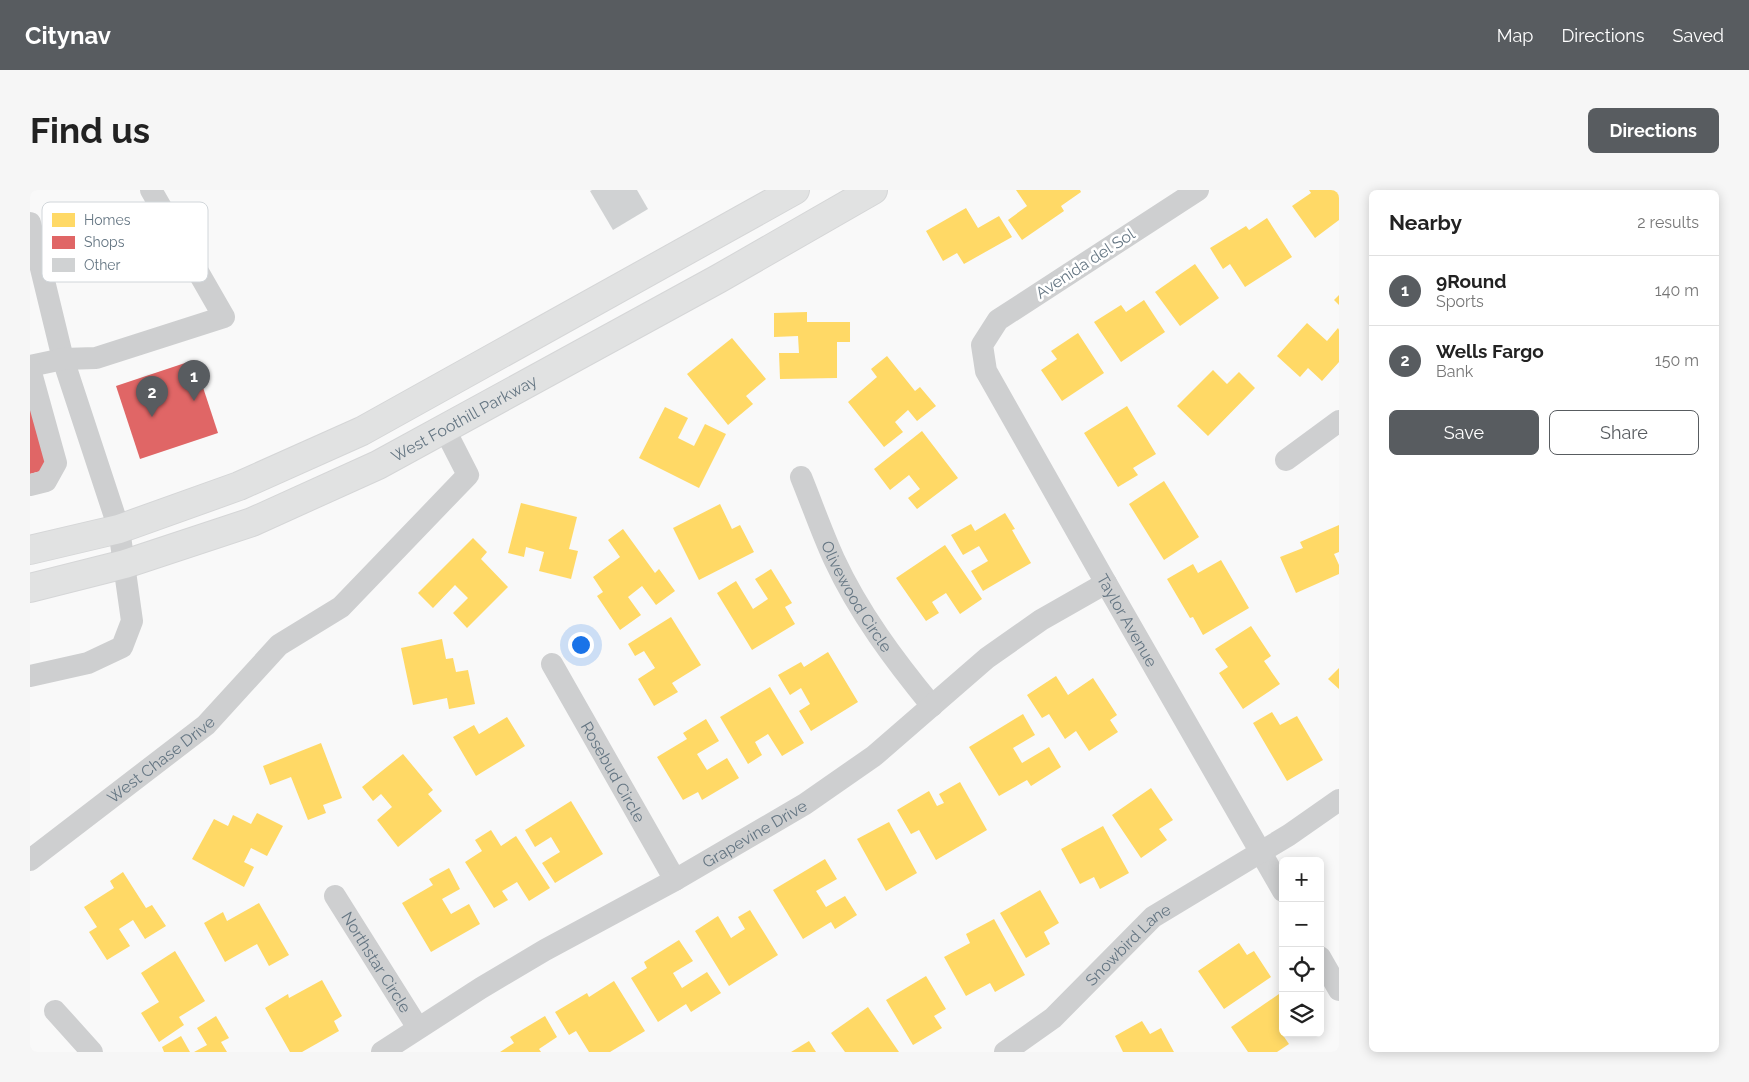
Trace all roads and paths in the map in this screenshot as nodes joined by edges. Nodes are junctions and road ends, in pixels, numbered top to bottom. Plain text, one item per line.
1 (151, 190) edge
2 (795, 190) edge
3 (873, 190) edge
4 (1198, 190) edge
5 (158, 202) edge
6 (30, 223) edge
7 (42, 272) edge
8 (44, 282) edge
9 (204, 282) edge
10 (982, 345) joint
11 (63, 359) junction
12 (30, 368) edge
13 (1339, 421) edge
14 (444, 428) junction
15 (1286, 460) dead end
16 (802, 477) dead end
17 (30, 485) edge
18 (119, 529) junction
19 (30, 550) edge
20 (125, 564) junction
21 (1106, 583) junction
22 (30, 588) edge
23 (552, 664) dead end
24 (30, 676) edge
25 (932, 706) junction
26 (1339, 800) edge
27 (1261, 852) junction
28 (30, 860) edge
29 (675, 880) junction
30 (1279, 884) edge
31 (335, 896) dead end
32 (1324, 964) edge
33 (1339, 990) edge
34 (55, 1011) dead end
35 (418, 1028) junction
36 (92, 1052) edge
37 (382, 1052) edge
38 (1005, 1052) edge

1 - 5 street
2 - 18 main road
3 - 14 main road, West Foothill Parkway
4 - 10 street, Avenida del Sol
6 - 7 street
8 - 11 street
9 - 11 street
10 - 21 street, Taylor Avenue
11 - 12 street
11 - 18 street
12 - 17 street
13 - 15 street
14 - 20 main road, West Foothill Parkway
14 - 28 street, West Chase Drive
16 - 25 street, Olivewood Circle
18 - 19 main road
18 - 20 street
20 - 22 main road, West Foothill Parkway
20 - 24 street
21 - 25 street, Grapevine Drive
21 - 27 street, Taylor Avenue
23 - 29 street, Rosebud Circle
25 - 29 street, Grapevine Drive
26 - 27 street, Snowbird Lane
27 - 30 street, Taylor Avenue
27 - 38 street, Snowbird Lane
29 - 35 street, Grapevine Drive
31 - 35 street, Northstar Circle
32 - 33 street
34 - 36 street
35 - 37 street, Grapevine Drive

